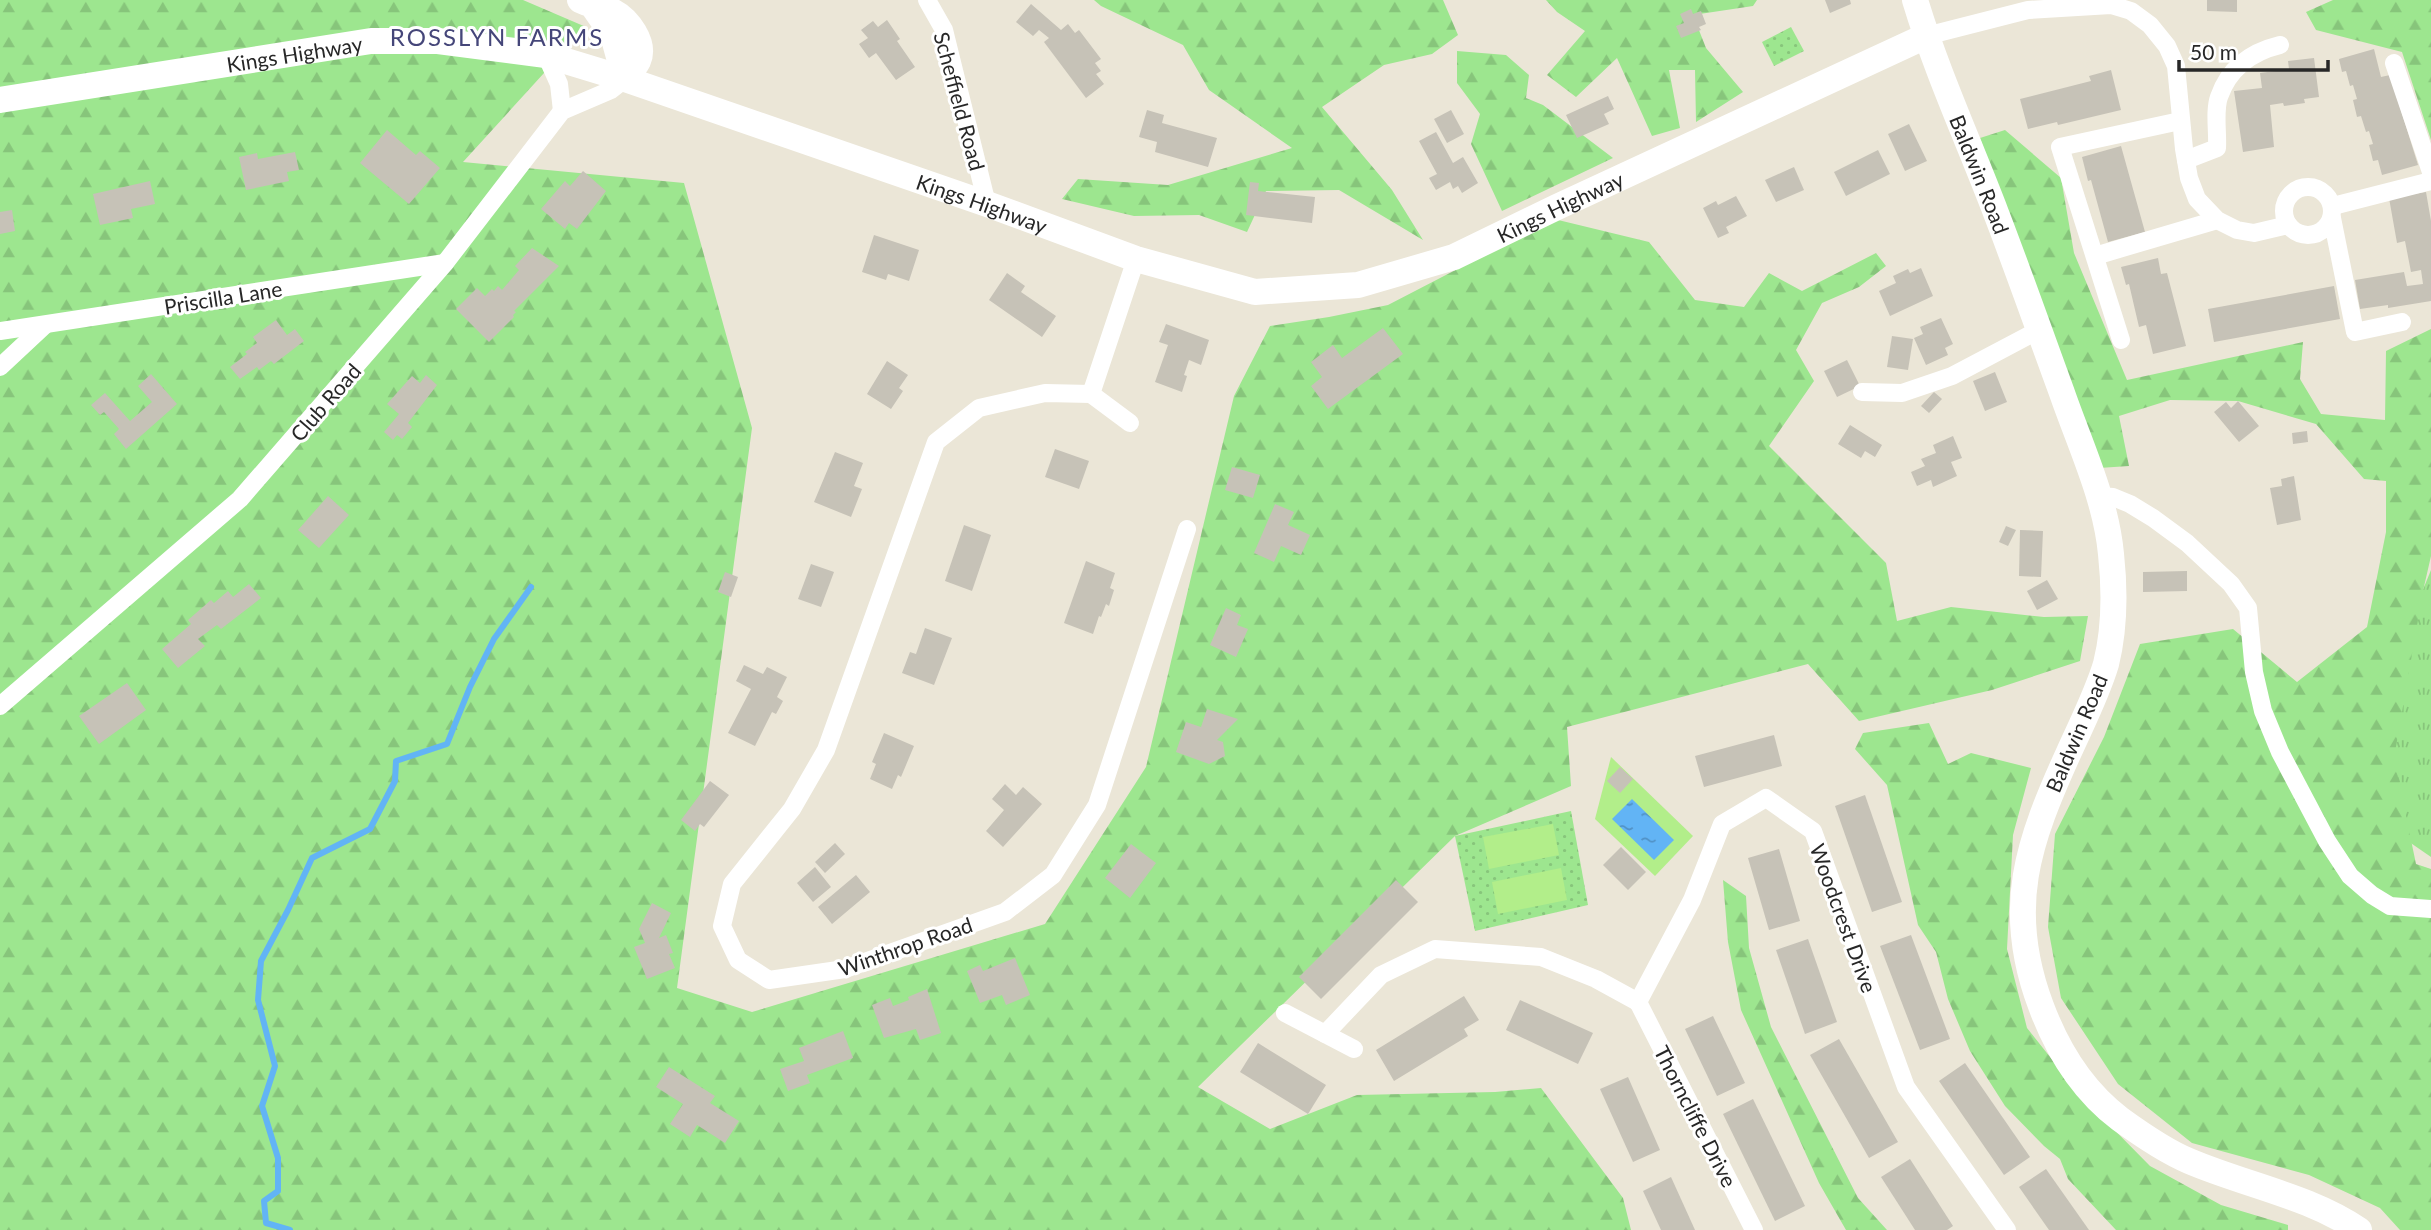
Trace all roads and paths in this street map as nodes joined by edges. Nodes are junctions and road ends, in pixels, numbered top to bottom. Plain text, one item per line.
1 (928, 0) edge
2 (1915, 0) edge
3 (586, 3) edge
4 (1926, 36) junction
5 (2280, 45) dead end
6 (546, 55) junction
7 (2394, 63) dead end
8 (625, 79) junction
9 (0, 100) edge
10 (562, 111) junction
11 (2180, 121) junction
12 (2186, 160) junction
13 (2431, 172) edge
14 (2431, 181) edge
15 (987, 204) junction
16 (2332, 212) junction
17 (2217, 220) junction
18 (2288, 225) junction
19 (2095, 256) junction
20 (1136, 259) junction
21 (445, 263) junction
22 (2402, 322) dead end
23 (46, 325) junction
24 (2039, 330) junction
25 (0, 331) edge
26 (2121, 340) dead end
27 (0, 367) edge
28 (1862, 392) dead end
29 (1091, 394) junction
30 (1130, 424) dead end
31 (2099, 496) junction
32 (1187, 529) dead end
33 (0, 706) edge
34 (2431, 909) edge
35 (1638, 1002) junction
36 (1285, 1013) dead end
37 (1325, 1034) junction
38 (1354, 1049) dead end
39 (1754, 1230) edge
40 (2007, 1230) edge
41 (2359, 1230) edge

1 - 15 street, Scheffield Road
2 - 4 street, Baldwin Road
3 - 8 street
4 - 11 street
4 - 20 street, Kings Highway
4 - 24 street, Baldwin Road
5 - 12 street
6 - 8 street, Kings Highway
6 - 9 street, Kings Highway
6 - 10 street
7 - 13 street
8 - 10 street, Club Road
8 - 15 street, Kings Highway
10 - 21 street, Club Road
11 - 12 street
11 - 19 street
12 - 17 street
14 - 16 street
15 - 20 street, Kings Highway
16 - 18 street
16 - 18 street
16 - 22 street
17 - 18 street
17 - 19 street
19 - 26 street
20 - 29 street
21 - 23 street, Priscilla Lane
21 - 33 street, Club Road
23 - 25 street, Priscilla Lane
23 - 27 street
24 - 28 street
24 - 31 street, Baldwin Road
29 - 30 street
29 - 32 street, Winthrop Road
31 - 34 street
31 - 41 street, Baldwin Road
35 - 37 street
35 - 39 street, Thorncliffe Drive
35 - 40 street, Woodcrest Drive
36 - 37 street
37 - 38 street

